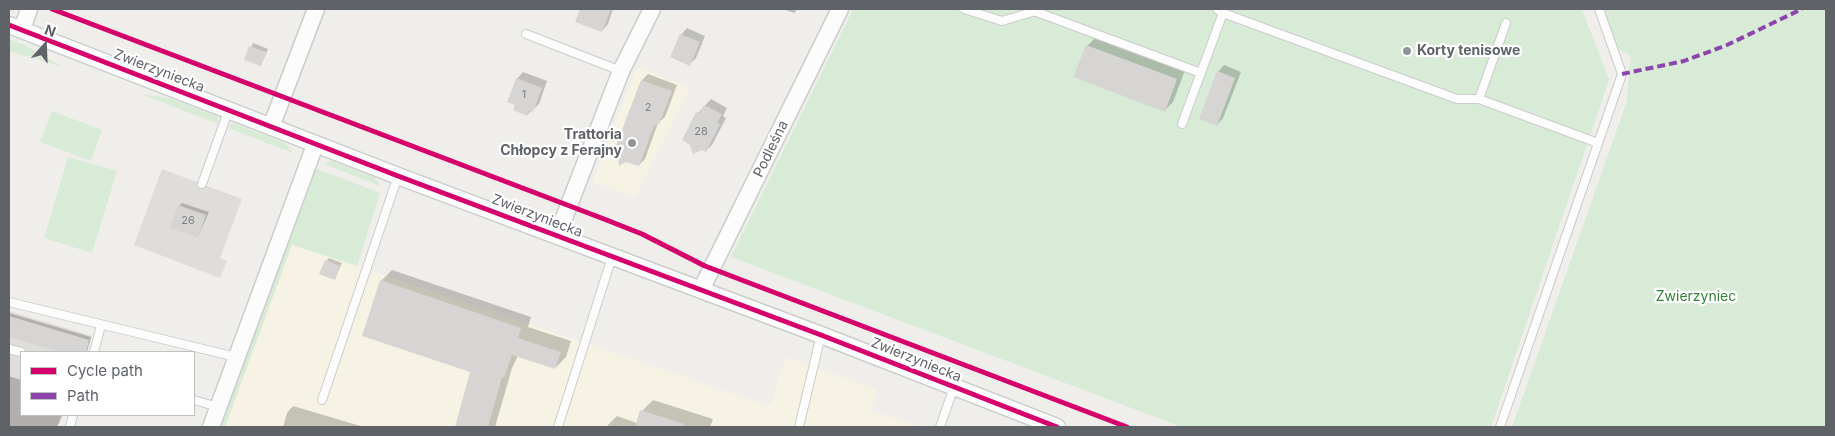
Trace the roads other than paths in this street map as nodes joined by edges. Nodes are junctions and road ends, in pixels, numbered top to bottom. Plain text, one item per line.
1 (29, 9) edge
2 (316, 9) edge
3 (652, 9) edge
4 (840, 9) edge
5 (964, 9) edge
6 (1599, 9) edge
7 (1037, 10) edge
8 (1220, 11) edge
9 (1506, 23) dead end
10 (15, 28) edge
11 (526, 34) dead end
12 (622, 71) junction
13 (1201, 73) junction
14 (1479, 98) junction
15 (229, 109) junction
16 (1182, 124) dead end
17 (271, 126) junction
18 (1598, 143) junction
19 (315, 144) junction
20 (398, 176) junction
21 (202, 184) dead end
22 (557, 236) junction
23 (612, 257) junction
24 (701, 290) junction
25 (9, 302) edge
26 (101, 325) junction
27 (821, 335) junction
28 (94, 351) edge
29 (236, 357) junction
30 (954, 387) junction
31 (195, 400) edge
32 (322, 400) dead end
33 (218, 407) junction
34 (211, 427) edge
35 (558, 427) edge
36 (799, 427) edge
37 (940, 427) edge
38 (1057, 427) edge
39 (1500, 427) edge

1 - 10 street
2 - 17 street
3 - 12 street
4 - 24 street, Podleśna
5 - 7 lane
6 - 18 lane
7 - 13 lane
8 - 13 lane
8 - 14 lane
9 - 14 lane
10 - 15 street, Zwierzyniecka
11 - 12 lane
12 - 22 street
13 - 16 lane
14 - 18 lane
15 - 17 street, Zwierzyniecka
15 - 21 lane
17 - 19 street, Zwierzyniecka
18 - 39 lane
19 - 20 street, Zwierzyniecka
19 - 29 street
20 - 22 street, Zwierzyniecka
20 - 32 lane
22 - 23 street, Zwierzyniecka
23 - 24 street, Zwierzyniecka
23 - 35 lane
24 - 27 street, Zwierzyniecka
25 - 26 lane
26 - 28 lane
26 - 29 lane
27 - 30 street, Zwierzyniecka
27 - 36 lane
29 - 33 street
30 - 37 lane
30 - 38 street, Zwierzyniecka
31 - 33 lane
33 - 34 street

